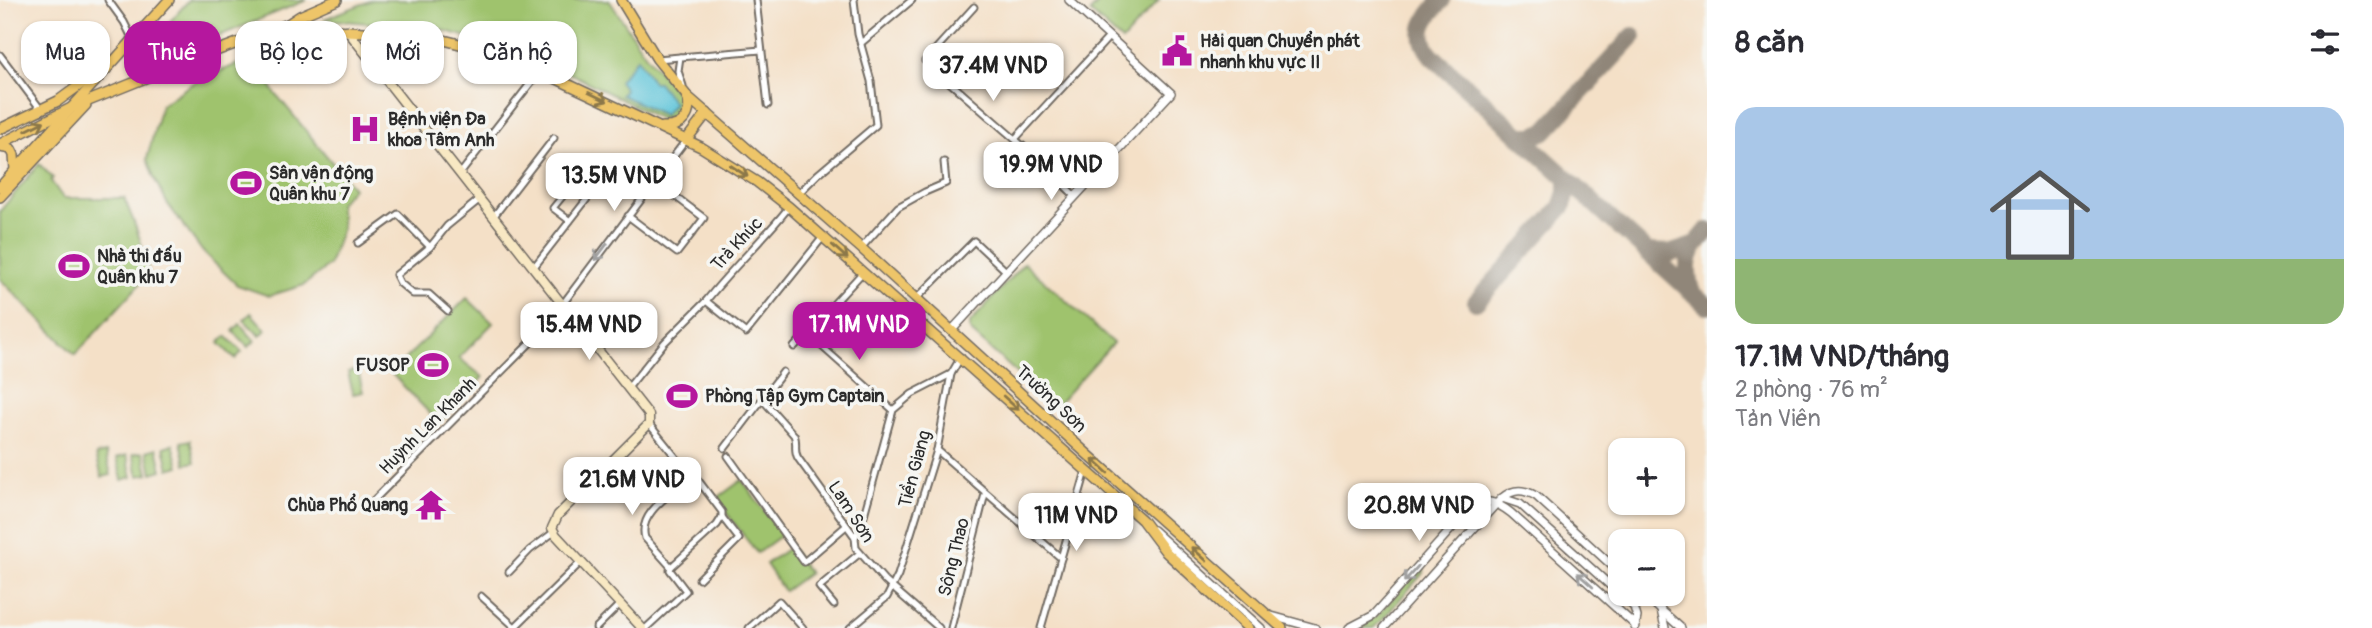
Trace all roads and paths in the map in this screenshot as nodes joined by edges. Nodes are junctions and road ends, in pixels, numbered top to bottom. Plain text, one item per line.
1 (108, 0) edge
2 (169, 0) edge
3 (337, 0) edge
4 (621, 0) edge
5 (756, 0) edge
6 (854, 0) edge
7 (912, 0) edge
8 (1069, 0) edge
9 (974, 7) dead end
10 (150, 21) edge
11 (292, 21) edge
12 (124, 22) edge
13 (347, 30) joint
14 (361, 31) edge
15 (1109, 37) junction
16 (860, 43) junction
17 (361, 48) edge
18 (124, 50) edge
19 (761, 50) junction
20 (0, 55) edge
21 (680, 57) junction
22 (117, 58) junction
23 (657, 59) junction
24 (131, 84) edge
25 (389, 84) edge
26 (530, 84) edge
27 (568, 84) edge
28 (687, 96) junction
29 (89, 101) junction
30 (768, 106) dead end
31 (71, 108) junction
32 (42, 111) junction
33 (706, 113) junction
34 (662, 127) junction
35 (0, 129) edge
36 (554, 138) dead end
37 (687, 139) junction
38 (1015, 139) junction
39 (0, 145) edge
40 (944, 162) dead end
41 (15, 170) junction
42 (460, 174) junction
43 (655, 181) junction
44 (0, 187) edge
45 (799, 193) junction
46 (1075, 196) junction
47 (0, 197) edge
48 (480, 199) junction
49 (789, 207) junction
50 (494, 216) junction
51 (628, 216) junction
52 (570, 221) junction
53 (823, 237) junction
54 (358, 243) dead end
55 (430, 247) junction
56 (861, 248) junction
57 (534, 267) junction
58 (1006, 271) junction
59 (863, 272) junction
60 (917, 298) junction
61 (706, 301) junction
62 (563, 303) junction
63 (448, 311) dead end
64 (951, 330) junction
65 (808, 334) junction
66 (794, 347) dead end
67 (961, 357) junction
68 (783, 372) dead end
69 (951, 374) junction
70 (628, 388) junction
71 (762, 398) junction
72 (893, 410) junction
73 (649, 424) junction
74 (725, 447) dead end
75 (937, 450) junction
76 (729, 456) dead end
77 (1086, 471) junction
78 (691, 475) junction
79 (985, 494) junction
80 (1499, 500) junction
81 (372, 502) dead end
82 (722, 517) junction
83 (1142, 520) junction
84 (846, 526) junction
85 (554, 532) junction
86 (855, 537) junction
87 (860, 553) junction
88 (1061, 558) junction
89 (581, 562) junction
90 (1608, 562) edge
91 (671, 567) junction
92 (509, 572) dead end
93 (699, 579) dead end
94 (893, 589) junction
95 (481, 596) dead end
96 (620, 604) junction
97 (834, 605) dead end
98 (1656, 606) edge
99 (1660, 610) junction
100 (1267, 615) junction
101 (1635, 627) edge
102 (515, 628) edge
103 (596, 628) edge
104 (644, 628) edge
105 (750, 628) edge
106 (803, 628) edge
107 (850, 628) edge
108 (939, 628) edge
109 (951, 628) edge
110 (1041, 628) edge
111 (1248, 628) edge
112 (1261, 628) edge
113 (1282, 628) edge
114 (1315, 628) edge
115 (1349, 628) edge
116 (1384, 628) edge
117 (1665, 628) edge
118 (1681, 628) edge

1 - 12 street
2 - 10 main road
3 - 11 main road
4 - 23 main road, Trường Sơn
5 - 19 street
6 - 16 street
7 - 16 street
8 - 15 street
9 - 38 street
13 - 14 main road, Trường Sơn
13 - 17 main road
15 - 38 street
15 - 46 street
16 - 45 street
18 - 22 main road
19 - 21 street
19 - 30 street
20 - 32 street
21 - 23 street
21 - 28 street
22 - 31 main road
22 - 32 main road
23 - 28 main road, Trường Sơn
24 - 29 main road
25 - 42 main road
26 - 42 street
27 -> 34 main road, Trường Sơn
28 - 33 main road, Trường Sơn
28 - 34 main road
29 - 31 main road
29 - 47 main road
39 -> 31 main road
31 - 41 main road
32 - 35 main road
33 - 37 main road
33 - 45 main road, Trường Sơn
34 - 37 main road, Trường Sơn
36 - 50 street
37 - 43 street, Huỳnh Lan Khanh
37 -> 49 main road, Trường Sơn
38 - 46 street
39 - 41 main road
40 - 56 street
41 - 44 main road
42 - 48 main road
43 - 51 street, Huỳnh Lan Khanh
43 - 51 street
45 - 56 main road, Trường Sơn
46 - 58 street
48 - 50 main road
48 - 55 street
49 - 53 main road, Trường Sơn
49 - 61 street, Trà Khúc
50 - 57 main road
51 -> 62 street, Huỳnh Lan Khanh
52 - 52 street
52 - 57 street
53 -> 59 main road, Trường Sơn
53 - 61 street
54 - 55 street
55 - 63 street
56 - 60 main road, Trường Sơn
57 - 62 main road
58 - 60 street
58 - 64 street
59 - 65 street
59 - 67 main road, Trường Sơn
60 - 64 main road, Trường Sơn
61 - 70 street, Trà Khúc
62 - 70 main road
62 - 81 street, Huỳnh Lan Khanh
100 -> 64 main road, Trường Sơn
65 - 66 street
65 - 72 street
67 - 69 street, Tiền Giang
67 -> 77 main road, Trường Sơn
68 - 71 street
69 - 72 street
69 - 75 street, Tiền Giang
70 - 73 main road
71 - 74 street
71 - 84 street, Lam Sơn
72 - 86 street
73 - 78 street
73 - 85 main road
75 - 79 street
75 - 94 street, Tiền Giang
76 - 84 street
77 - 83 main road, Trường Sơn
77 - 88 street
78 - 82 street
78 - 91 street
79 - 88 street
79 - 109 street, Sông Thao
80 - 90 street
101 -> 80 street
80 - 101 street
80 -> 115 street
80 - 116 street
82 - 91 street
82 - 93 street
83 - 111 main road, Trường Sơn
83 - 112 street
84 - 86 street, Lam Sơn
85 - 89 main road
85 - 92 street
86 - 87 street, Lam Sơn
87 - 94 street, Lam Sơn
87 - 97 street
88 - 110 street
89 - 96 main road
89 - 102 street
91 - 104 street
94 - 107 street
94 - 108 street, Lam Sơn
95 - 102 street
96 - 103 street
96 - 104 main road
98 - 99 street
99 - 117 street
99 - 118 street
100 - 113 main road, Trường Sơn
100 - 114 street
105 - 106 street

